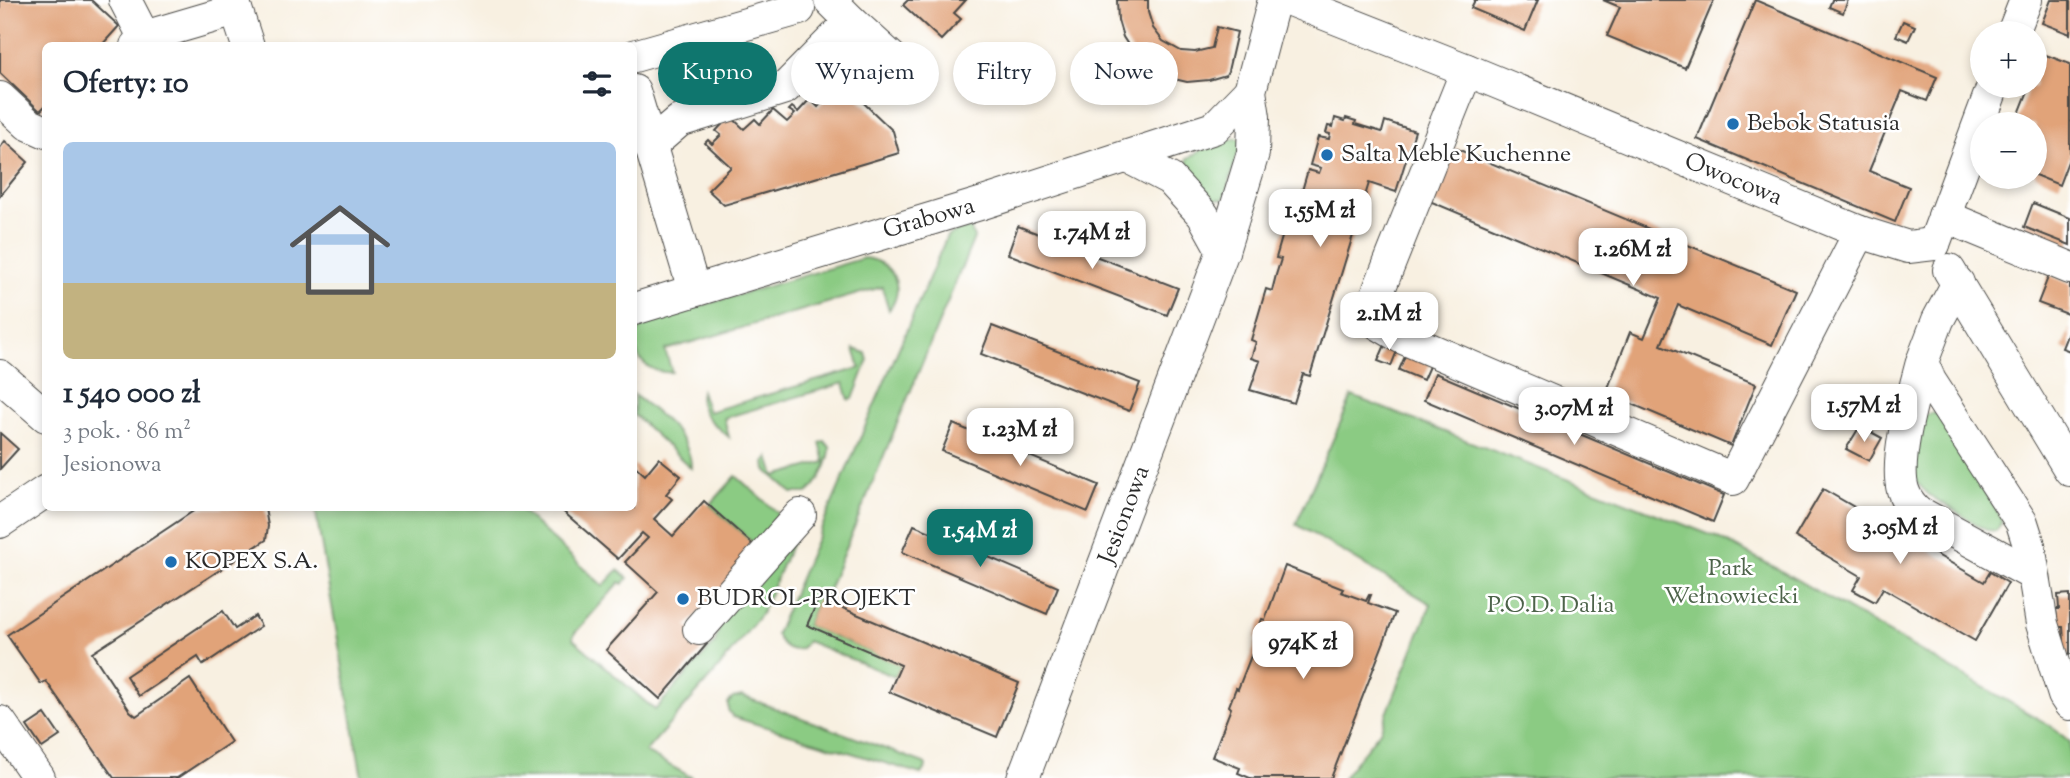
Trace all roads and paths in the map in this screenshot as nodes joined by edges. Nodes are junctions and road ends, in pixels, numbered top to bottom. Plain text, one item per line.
1 (125, 0) edge
2 (1274, 0) edge
3 (1290, 0) edge
4 (2026, 0) edge
5 (235, 5) edge
6 (799, 9) dead end
7 (841, 10) edge
8 (2018, 21) edge
9 (140, 41) edge
10 (247, 42) edge
11 (875, 42) edge
12 (637, 55) edge
13 (1467, 70) junction
14 (1250, 91) junction
15 (0, 98) edge
16 (1988, 98) edge
17 (637, 101) edge
18 (42, 130) edge
19 (650, 146) junction
20 (1128, 157) junction
21 (1939, 230) junction
22 (1860, 232) junction
23 (1223, 251) junction
24 (2070, 268) edge
25 (1958, 284) junction
26 (694, 290) junction
27 (637, 308) edge
28 (1922, 362) junction
29 (0, 376) edge
30 (42, 413) edge
31 (2070, 470) edge
32 (42, 494) edge
33 (800, 515) dead end
34 (0, 522) edge
35 (2032, 575) junction
36 (699, 629) dead end
37 (2070, 704) edge
38 (0, 722) edge
39 (39, 778) edge
40 (1023, 778) edge

1 - 9 street
2 - 14 street, Jesionowa
3 - 13 street, Owocowa
4 - 8 street
5 - 9 street
5 - 10 street
6 - 12 street
7 - 11 street
7 - 19 street
13 - 22 street, Owocowa
13 - 22 street
14 - 20 street, Grabowa
14 - 23 street, Jesionowa
15 - 18 street
16 - 21 street
17 - 19 street
19 - 26 street
20 - 23 street
20 - 26 street, Grabowa
21 - 22 street, Owocowa
21 - 24 street
21 - 25 street
23 - 40 street, Jesionowa
25 - 28 street
25 - 31 street
26 - 27 street, Grabowa
28 - 35 street
28 - 35 street
29 - 30 street
32 - 34 street
33 - 36 street
35 - 37 street
38 - 39 street

